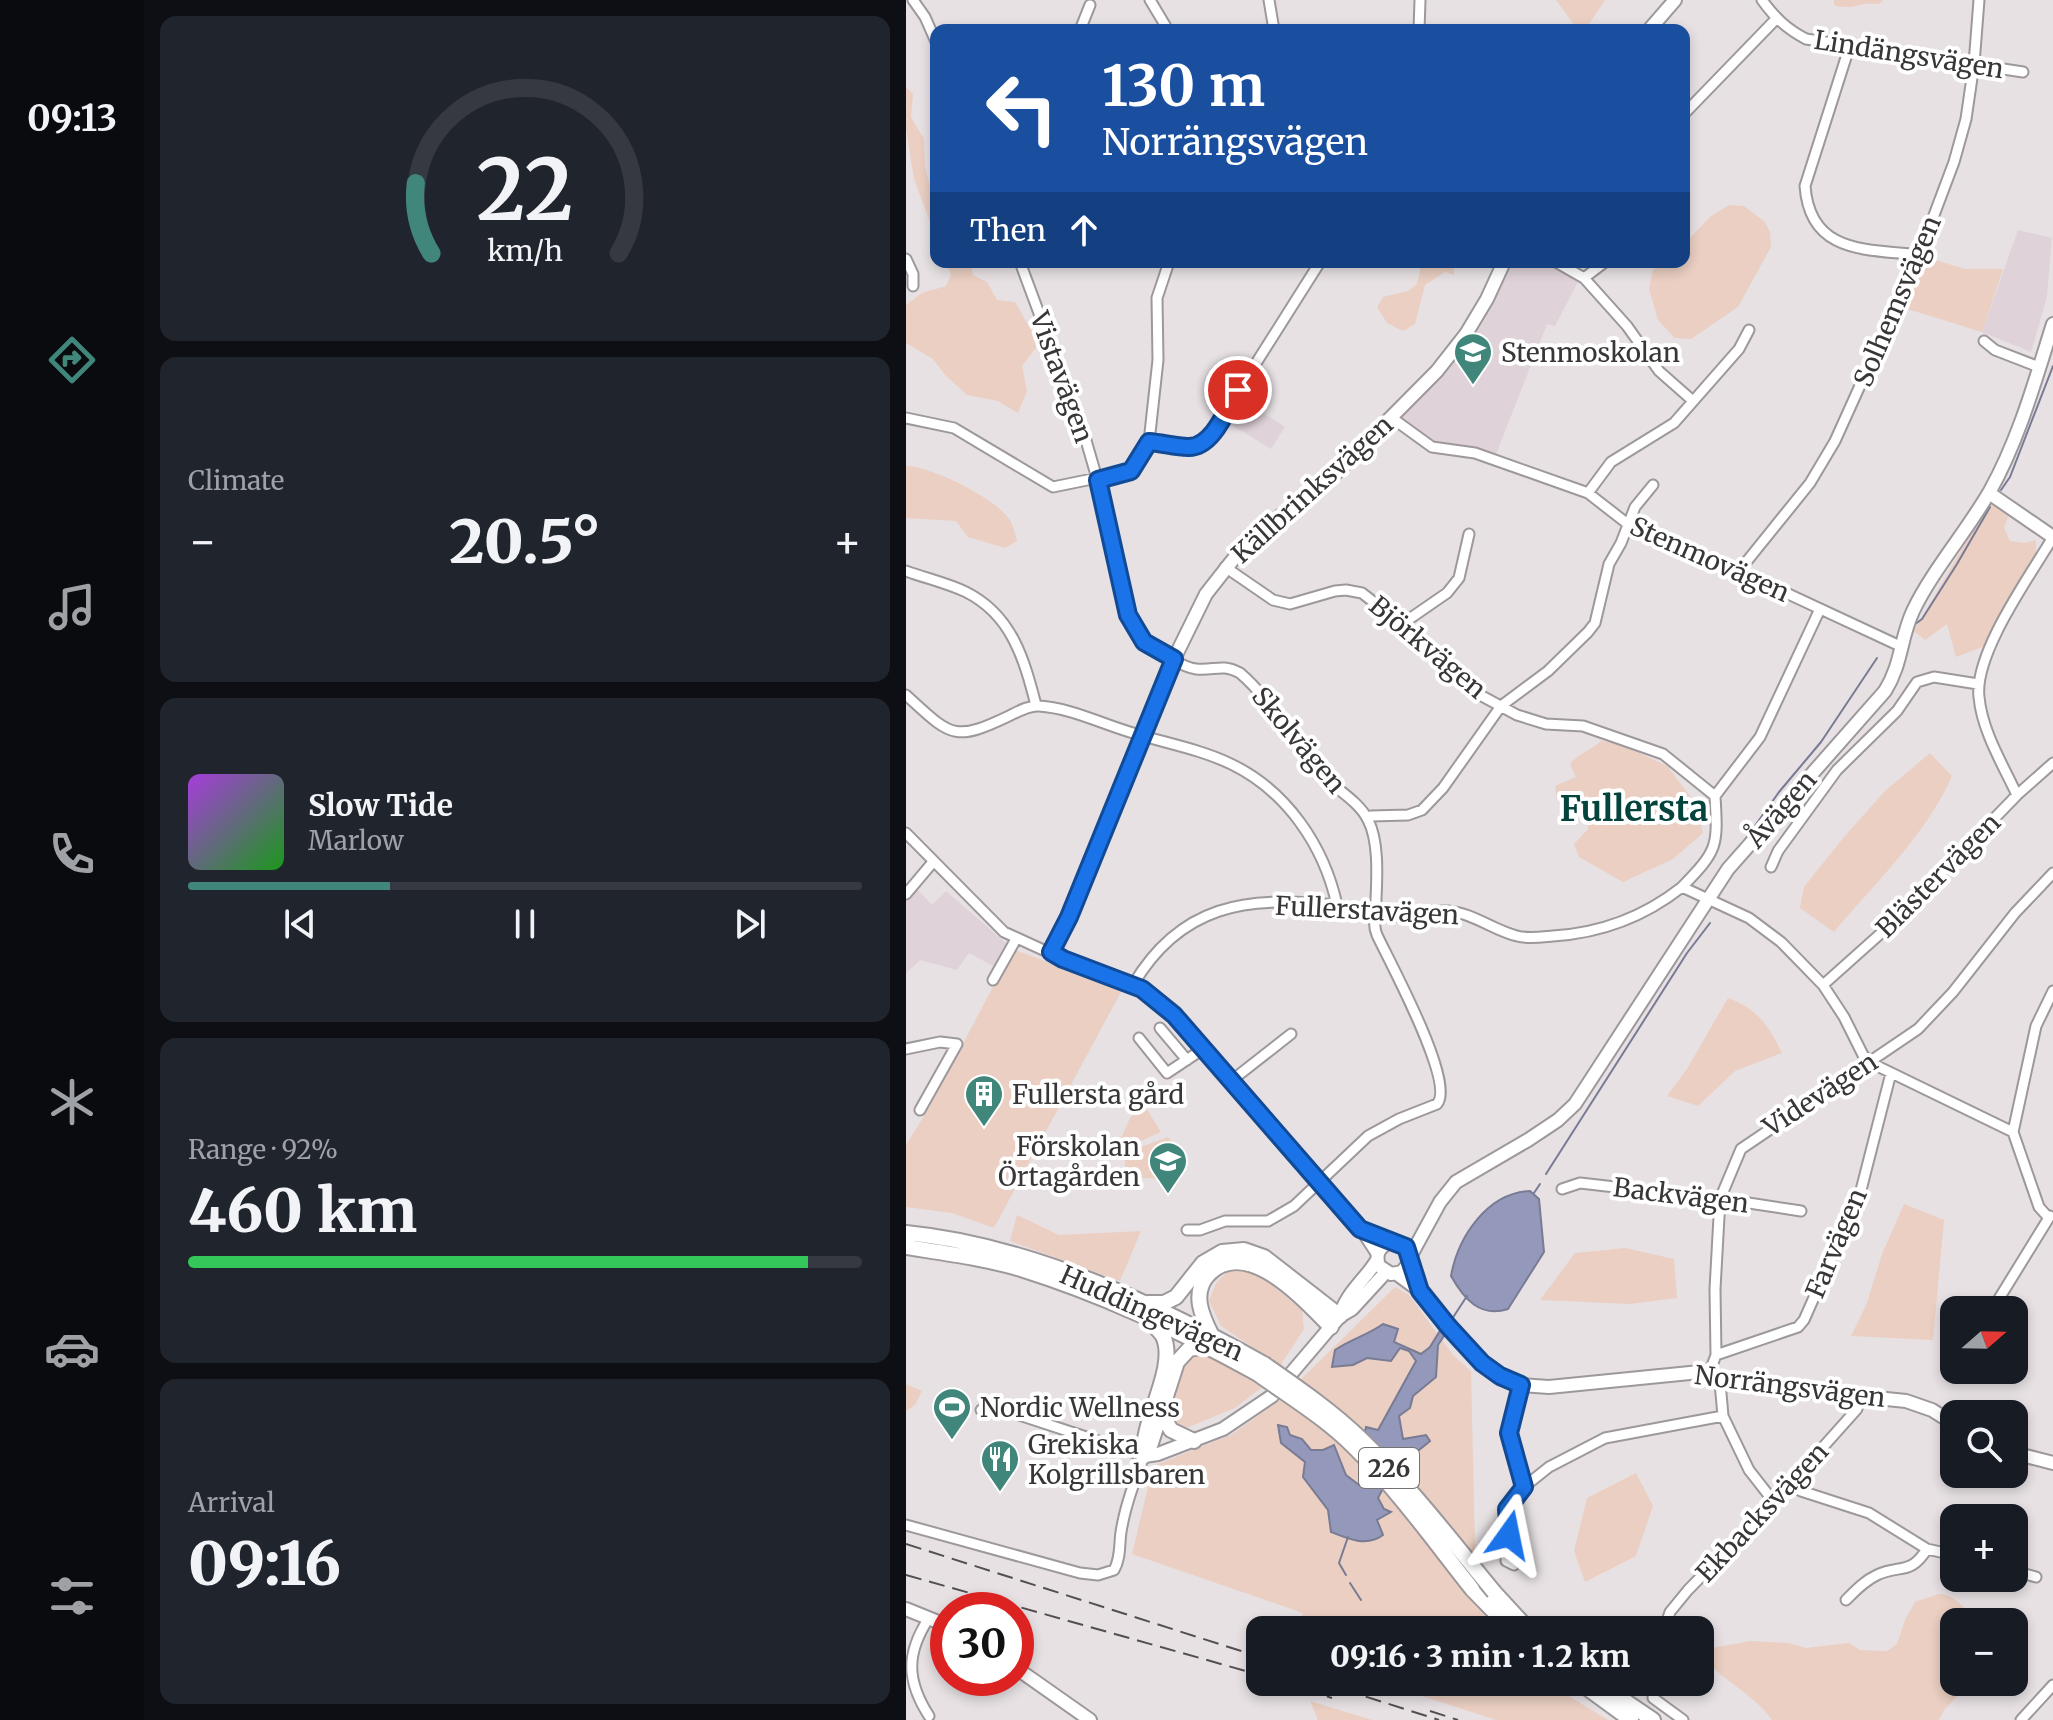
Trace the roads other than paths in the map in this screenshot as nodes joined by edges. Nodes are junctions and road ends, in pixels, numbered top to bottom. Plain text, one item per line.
1 (913, 0) edge
2 (1150, 0) edge
3 (1269, 0) edge
4 (1420, 0) edge
5 (1675, 0) edge
6 (1762, 0) edge
7 (1979, 0) edge
8 (1090, 5) dead end
9 (1776, 19) junction
10 (1082, 24) edge
11 (1164, 24) edge
12 (1273, 24) edge
13 (1419, 24) edge
14 (1654, 24) edge
15 (930, 28) edge
16 (1850, 45) junction
17 (1974, 64) junction
18 (2023, 72) dead end
19 (1690, 108) edge
20 (1919, 255) junction
21 (906, 259) edge
22 (1022, 268) edge
23 (1167, 268) edge
24 (1316, 268) edge
25 (1501, 268) edge
26 (1566, 268) edge
27 (1597, 268) edge
28 (1584, 278) junction
29 (913, 286) dead end
30 (2053, 324) edge
31 (1749, 330) dead end
32 (1984, 341) dead end
33 (2039, 367) junction
34 (1693, 401) junction
35 (906, 418) edge
36 (1392, 418) junction
37 (1149, 442) junction
38 (1098, 480) junction
39 (1653, 485) dead end
40 (1588, 493) junction
41 (1989, 493) junction
42 (1629, 525) junction
43 (1469, 534) dead end
44 (2053, 537) edge
45 (1225, 567) junction
46 (906, 571) edge
47 (1739, 571) junction
48 (1820, 609) junction
49 (1402, 624) junction
50 (1900, 646) junction
51 (1174, 659) junction
52 (1978, 684) junction
53 (906, 695) edge
54 (1036, 705) junction
55 (1501, 706) junction
56 (1144, 736) junction
57 (2053, 763) edge
58 (2017, 795) junction
59 (1715, 796) junction
60 (1368, 819) junction
61 (906, 833) edge
62 (933, 862) junction
63 (1771, 867) dead end
64 (2053, 873) edge
65 (1682, 887) junction
66 (906, 894) edge
67 (1709, 899) junction
68 (1337, 905) junction
69 (1375, 916) junction
70 (1016, 939) junction
71 (1051, 952) junction
72 (993, 980) dead end
73 (1133, 985) junction
74 (1823, 985) junction
75 (2053, 991) edge
76 (1160, 1028) dead end
77 (1291, 1034) dead end
78 (1139, 1038) dead end
79 (906, 1049) edge
80 (1203, 1049) junction
81 (1187, 1060) junction
82 (1871, 1063) junction
83 (1891, 1073) junction
84 (1231, 1081) junction
85 (920, 1110) dead end
86 (2013, 1132) junction
87 (1318, 1182) junction
88 (1562, 1189) dead end
89 (1720, 1199) junction
90 (1801, 1211) dead end
91 (2051, 1216) edge
92 (1360, 1229) junction
93 (1187, 1230) dead end
94 (1422, 1232) junction
95 (906, 1233) edge
96 (1393, 1242) junction
97 (906, 1247) edge
98 (1377, 1257) junction
99 (1410, 1260) junction
100 (1391, 1273) junction
101 (1420, 1291) junction
102 (2001, 1296) edge
103 (1143, 1309) junction
104 (1336, 1322) junction
105 (1210, 1340) junction
106 (1716, 1355) junction
107 (1261, 1369) junction
108 (1710, 1371) junction
109 (1720, 1382) junction
110 (1521, 1385) junction
111 (1860, 1395) junction
112 (981, 1410) dead end
113 (1161, 1413) junction
114 (1940, 1415) edge
115 (1723, 1416) junction
116 (1194, 1441) junction
117 (1144, 1456) junction
118 (2028, 1457) edge
119 (2053, 1463) edge
120 (1789, 1485) junction
121 (1524, 1487) junction
122 (1774, 1502) junction
123 (906, 1525) edge
124 (1927, 1549) junction
125 (1940, 1552) edge
126 (1514, 1565) dead end
127 (2028, 1575) edge
128 (2036, 1577) dead end
129 (1846, 1600) dead end
130 (906, 1609) edge
131 (1498, 1616) edge
132 (1516, 1616) edge
133 (1669, 1616) edge
134 (929, 1618) joint
135 (1034, 1681) edge
136 (2053, 1685) edge
137 (1598, 1696) edge
138 (1618, 1696) edge
139 (1653, 1696) edge
140 (929, 1716) dead end
141 (1090, 1720) edge
142 (1631, 1720) edge
143 (1653, 1720) edge
144 (1683, 1720) edge
145 (2021, 1720) edge

1 - 15 street
2 - 11 street
3 - 12 street
4 - 13 street
5 - 14 street
6 - 9 street, Lindängsvägen
7 - 17 street, Solhemsvägen
8 - 10 street
9 - 16 street, Lindängsvägen
9 - 19 street
16 - 17 street, Lindängsvägen
16 - 20 street
17 - 18 street, Lindängsvägen
17 - 20 street, Solhemsvägen
20 - 47 street, Solhemsvägen
21 - 29 street
22 - 38 street, Vistavägen
23 - 37 street
24 - 37 street
25 - 36 street, Källbrinksvägen
26 - 28 street
27 - 28 street
28 - 34 street
30 - 33 street, Åvägen
31 - 34 street
32 - 33 street
33 - 41 street, Åvägen
34 - 40 street
35 - 38 street
36 - 40 street, Stenmovägen
36 - 45 street, Källbrinksvägen
37 - 38 street
38 - 51 street, Vistavägen
39 - 42 street
40 - 42 street, Stenmovägen
41 - 44 street
41 - 50 street, Åvägen
42 - 47 street, Stenmovägen
42 - 55 street
43 - 49 street
44 - 52 street
45 - 49 street, Björkvägen
45 - 51 street, Källbrinksvägen
46 - 54 street
47 - 48 street, Stenmovägen
48 - 50 street, Stenmovägen
48 - 59 street
49 - 55 street, Björkvägen
50 - 67 street, Åvägen
51 - 56 street, Källbrinksvägen
51 - 60 street, Skolvägen
52 - 58 street
52 - 63 street
53 - 54 street
54 - 56 street
55 - 59 street, Björkvägen
55 - 60 street
56 - 68 street
56 - 71 street, Källbrinksvägen
57 - 58 street, Blästervägen
58 - 74 street, Blästervägen
59 - 65 street, Fullerstavägen
60 - 69 street
61 - 62 street
62 - 66 street
62 - 70 street
64 - 82 street, Videvägen
65 - 67 street
65 - 69 street, Fullerstavägen
67 - 74 street
67 - 94 street, Åvägen
68 - 69 street, Fullerstavägen
68 - 73 street, Fullerstavägen
69 - 87 street
70 - 71 street
70 - 72 street
71 - 73 street
73 - 80 street
74 - 82 street
75 - 86 street
76 - 81 street
77 - 84 street
78 - 81 street
79 - 85 street
80 - 81 street
80 - 84 street
82 - 83 street
82 - 89 street, Videvägen
83 - 86 street
83 - 106 street, Farvägen
84 - 87 street
86 - 91 street
87 - 92 street
87 - 93 street
88 - 89 street, Backvägen
89 - 90 street, Backvägen
89 - 106 street, Videvägen
91 - 102 street
92 - 96 street
92 - 98 street
94 - 96 street
94 - 99 street, Åvägen
95 - 103 main road, Huddingevägen / 226
96 - 98 street
96 - 99 street
97 - 103 main road, Huddingevägen / 226
98 - 100 street
98 - 104 street
99 - 100 street
99 - 101 street, Norrängsvägen
100 - 101 street, Norrängsvägen
100 - 104 street
101 - 110 street, Norrängsvägen
103 - 104 main road
103 - 105 main road, Huddingevägen / 226
103 - 117 main road
104 - 105 main road
104 - 116 street
105 - 107 main road, Huddingevägen / 226
105 - 113 main road
106 - 108 street, Videvägen
107 - 131 main road, Huddingevägen / 226, bridge
107 - 132 main road, Huddingevägen / 226, bridge
108 - 109 street, Norrängsvägen
108 - 110 street, Norrängsvägen
109 - 111 street, Norrängsvägen
109 - 115 street
110 - 121 street
111 - 114 street, Norrängsvägen
111 - 120 street, Ekbacksvägen
112 - 117 street
113 - 116 main road
113 - 117 main road
115 - 121 street
115 - 122 street
116 - 117 street
117 - 123 street
118 - 119 street
120 - 122 street, Ekbacksvägen
120 - 124 street
121 - 126 street
122 - 133 street, Ekbacksvägen
124 - 125 street
124 - 129 street
127 - 128 street
130 - 134 street
134 - 140 street
135 - 141 street
136 - 145 street
137 - 142 main road
138 - 143 main road
139 - 144 street

